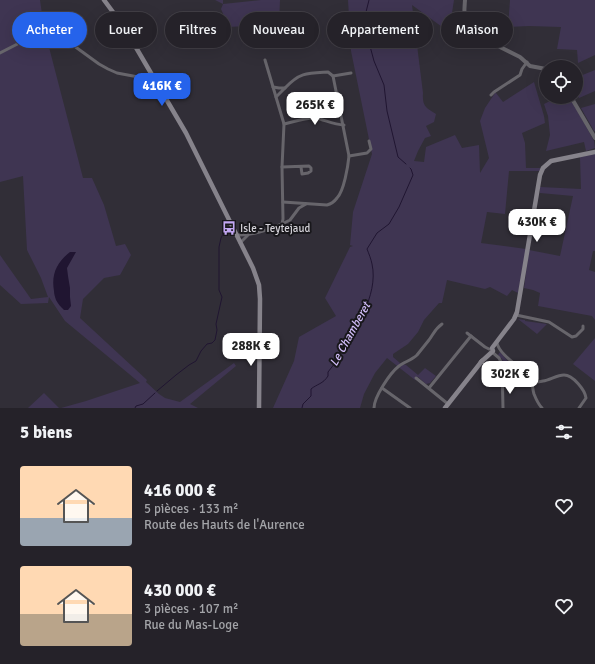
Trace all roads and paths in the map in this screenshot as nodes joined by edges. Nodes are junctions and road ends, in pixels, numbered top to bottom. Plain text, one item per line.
1 (104, 0) edge
2 (465, 0) edge
3 (0, 53) edge
4 (265, 60) dead end
5 (527, 62) junction
6 (539, 68) edge
7 (350, 72) dead end
8 (333, 76) junction
9 (155, 79) junction
10 (273, 87) junction
11 (286, 88) junction
12 (491, 95) dead end
13 (276, 97) junction
14 (575, 104) edge
15 (284, 124) junction
16 (344, 125) junction
17 (595, 138) edge
18 (369, 141) dead end
19 (595, 152) edge
20 (349, 156) junction
21 (282, 167) junction
22 (301, 167) dead end
23 (283, 202) junction
24 (292, 203) junction
25 (306, 204) junction
26 (296, 213) junction
27 (282, 224) junction
28 (236, 235) junction
29 (248, 235) junction
30 (240, 243) junction
31 (516, 315) junction
32 (442, 324) dead end
33 (583, 326) dead end
34 (467, 333) dead end
35 (471, 336) junction
36 (496, 342) junction
37 (491, 350) junction
38 (500, 350) junction
39 (416, 378) dead end
40 (502, 382) junction
41 (532, 382) junction
42 (382, 388) junction
43 (429, 388) junction
44 (447, 406) edge
45 (259, 408) edge
46 (374, 408) edge
47 (410, 408) edge
48 (503, 408) edge
49 (542, 408) edge
50 (579, 408) edge

1 - 9 main road
2 - 5 street
3 - 9 street
4 - 10 street
5 - 6 street
5 - 12 street
7 - 8 street
8 - 11 street
8 - 16 street
9 - 28 main road
10 - 11 street
10 - 13 street
11 - 13 street
13 - 15 street
14 - 17 street
15 - 16 street
15 - 21 street
16 - 20 street
18 - 20 street
19 - 31 main road
20 - 25 street
21 - 22 street
21 - 23 street
23 - 24 street
23 - 27 street
24 - 25 street
24 - 26 street
25 - 26 street
26 - 27 street
27 - 29 street
28 - 29 street
28 - 30 main road
29 - 30 street
30 - 45 main road
31 - 33 street
31 - 36 main road
32 - 42 street
34 - 35 street
35 - 37 street
35 - 43 street
36 - 37 main road
36 - 38 street
37 - 38 street
37 - 40 street
37 - 44 main road
38 - 41 street
39 - 43 street
40 - 41 street
40 - 48 street
41 - 49 street
41 - 50 street
42 - 46 street
42 - 47 street
43 - 44 street

